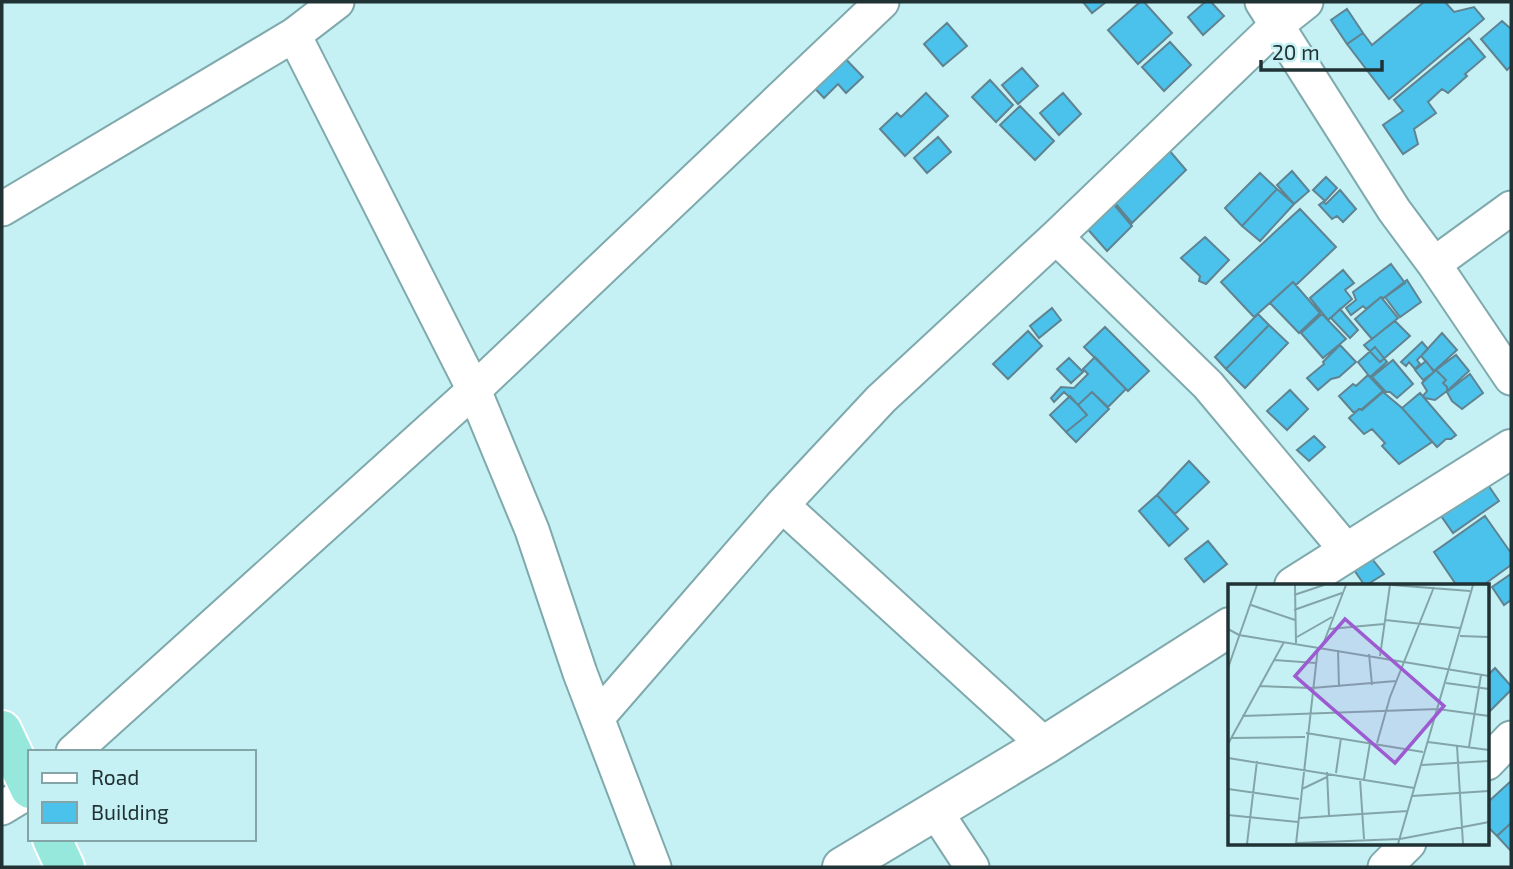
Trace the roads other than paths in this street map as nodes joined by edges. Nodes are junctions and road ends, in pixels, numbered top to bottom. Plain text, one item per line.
1 (337, 2) edge
2 (882, 2) edge
3 (1306, 2) edge
4 (1269, 13) edge
5 (294, 35) junction
6 (1511, 208) edge
7 (2, 209) edge
8 (1056, 237) junction
9 (1434, 264) junction
10 (1511, 378) edge
11 (474, 390) junction
12 (1509, 458) edge
13 (782, 505) junction
14 (1347, 551) junction
15 (1297, 584) edge
16 (1228, 628) edge
17 (597, 718) junction
18 (2, 730) edge
19 (1511, 738) edge
20 (1045, 745) junction
21 (75, 750) edge
22 (1488, 762) edge
23 (28, 786) edge
24 (28, 791) edge
25 (2, 808) edge
26 (936, 812) junction
27 (53, 841) edge
28 (1408, 844) edge
29 (65, 867) edge
30 (654, 867) edge
31 (842, 867) edge
32 (972, 867) edge
33 (1385, 867) edge

1 - 5 street
2 - 11 street
3 - 4 street
4 - 8 street
4 - 9 street
5 - 7 street
5 - 11 street
6 - 9 street
8 - 13 street
8 - 14 street
9 - 10 street
11 - 17 street
11 - 21 street
12 - 14 street
13 - 17 street
13 - 20 street
14 - 15 street
16 - 20 street
17 - 30 street
18 - 23 highway
19 - 22 street
20 - 26 street
24 - 25 street
26 - 31 street
26 - 32 street
27 - 29 highway
28 - 33 street

